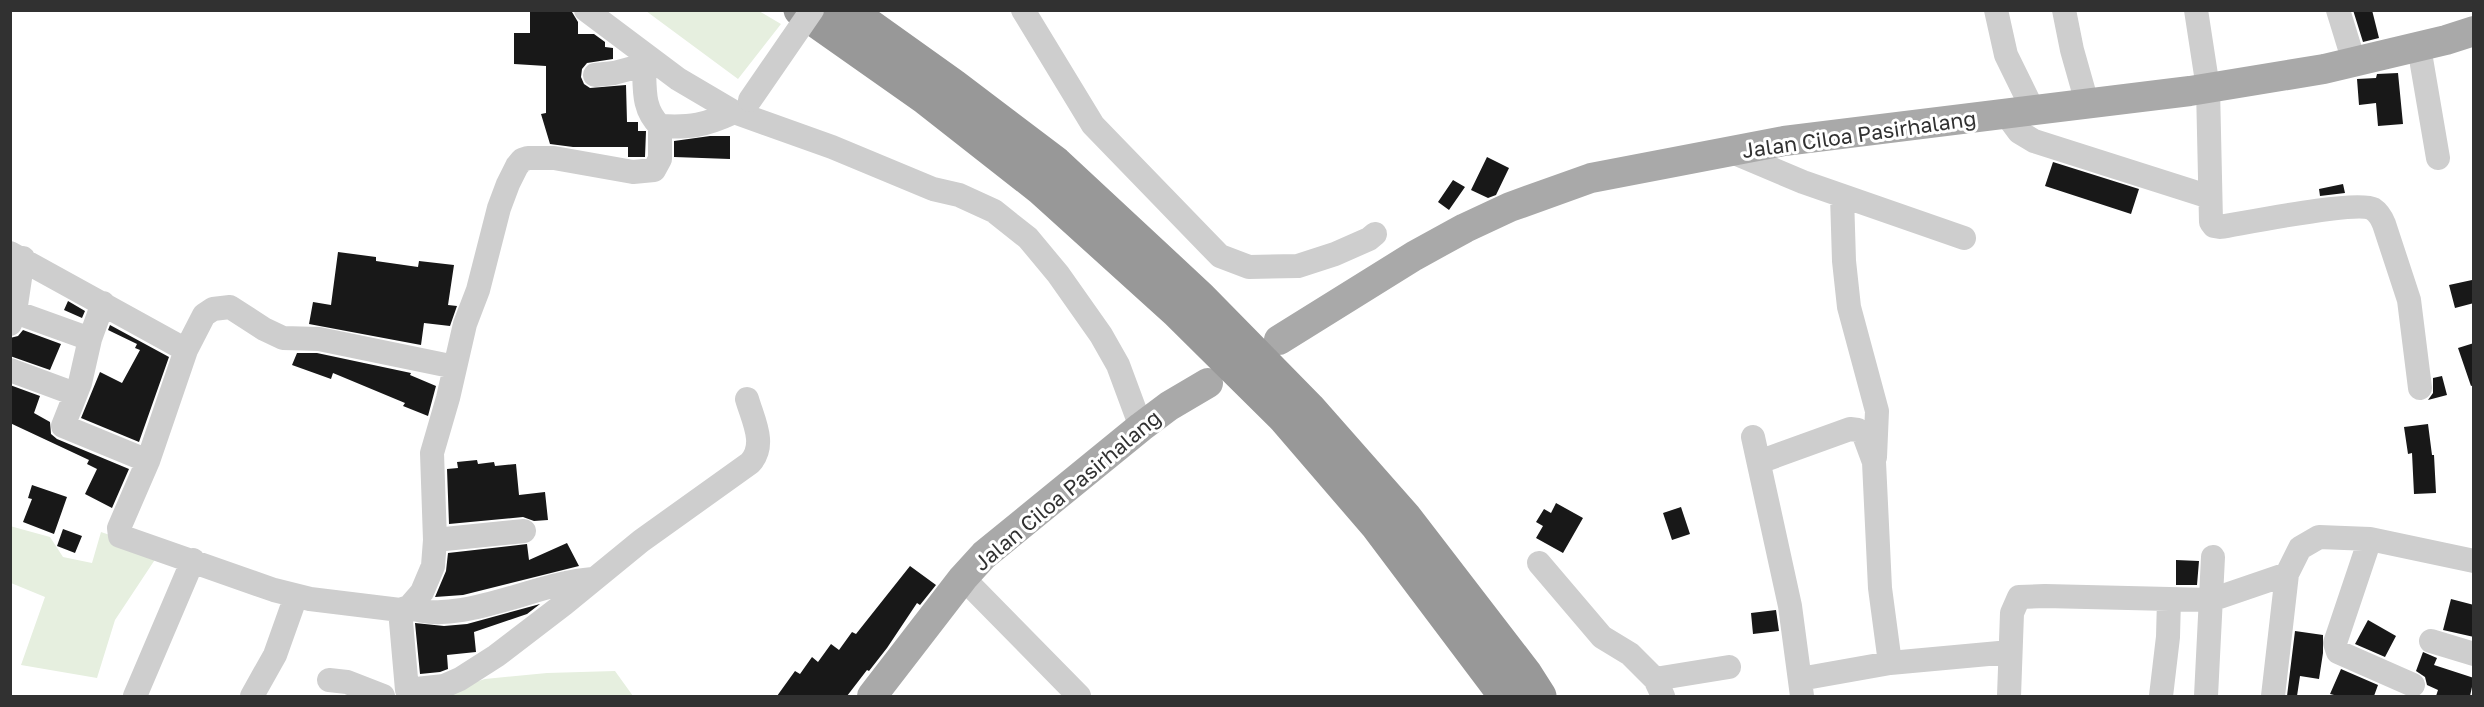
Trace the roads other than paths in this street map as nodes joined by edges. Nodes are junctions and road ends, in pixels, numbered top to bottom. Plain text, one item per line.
1 (586, 10) edge
2 (800, 10) edge
3 (812, 10) edge
4 (848, 10) edge
5 (1023, 10) edge
6 (1996, 10) edge
7 (2064, 10) edge
8 (2196, 10) edge
9 (2338, 10) edge
10 (2474, 31) edge
11 (2419, 47) junction
12 (647, 61) junction
13 (2354, 62) junction
14 (595, 75) dead end
15 (2208, 88) junction
16 (2087, 103) junction
17 (742, 109) junction
18 (2019, 112) junction
19 (660, 126) junction
20 (1732, 152) junction
21 (2438, 158) dead end
22 (1842, 196) junction
23 (2210, 197) junction
24 (1375, 234) dead end
25 (1964, 238) dead end
26 (17, 255) edge
27 (103, 303) junction
28 (13, 318) edge
29 (90, 339) junction
30 (1279, 340) dead end
31 (186, 350) junction
32 (455, 367) junction
33 (10, 370) edge
34 (1208, 383) dead end
35 (2420, 388) dead end
36 (75, 394) junction
37 (747, 399) dead end
38 (1141, 427) junction
39 (1753, 437) dead end
40 (148, 461) junction
41 (1759, 462) junction
42 (1874, 462) junction
43 (524, 531) dead end
44 (2370, 539) junction
45 (435, 540) junction
46 (2213, 557) dead end
47 (193, 560) junction
48 (2474, 561) edge
49 (1539, 563) dead end
50 (2287, 574) junction
51 (963, 578) junction
52 (594, 579) junction
53 (296, 596) junction
54 (2169, 599) junction
55 (2211, 600) junction
56 (405, 608) junction
57 (2431, 641) dead end
58 (2010, 652) junction
59 (2474, 654) edge
60 (1890, 663) junction
61 (1729, 667) dead end
62 (329, 680) dead end
63 (2413, 685) dead end
64 (1659, 687) edge
65 (1801, 687) edge
66 (392, 694) edge
67 (135, 696) edge
68 (252, 696) edge
69 (872, 696) edge
70 (1079, 696) edge
71 (1505, 696) edge
72 (1540, 696) edge
73 (2009, 696) edge
74 (2161, 696) edge
75 (2205, 696) edge
76 (2273, 696) edge

1 - 12 street
2 - 71 highway
3 - 17 street, bridge
4 - 72 highway
5 - 24 street
6 - 18 street
7 - 16 street
8 - 15 street
9 - 13 street
10 - 11 main road, Jalan Ciloa Pasirhalang
11 - 13 main road, Jalan Ciloa Pasirhalang
11 - 21 street
12 - 14 street
12 - 17 street
12 - 19 street
13 - 15 main road, Jalan Ciloa Pasirhalang
15 - 16 main road, Jalan Ciloa Pasirhalang
15 - 23 street
16 - 18 main road, Jalan Ciloa Pasirhalang
17 - 19 street
17 - 38 street
18 - 20 main road, Jalan Ciloa Pasirhalang
18 - 23 street
19 - 32 street
20 - 22 street
20 - 30 main road, Jalan Ciloa Pasirhalang
22 - 25 street
22 - 42 street
23 - 35 street
26 - 27 street
26 - 28 street
27 - 29 street
27 - 31 street
28 - 29 street
29 - 36 street
31 - 32 street
31 - 40 street
32 - 45 street
33 - 36 street
34 - 38 main road, Jalan Ciloa Pasirhalang
36 - 40 street
37 - 52 street
38 - 51 main road, Jalan Ciloa Pasirhalang
39 - 41 street
40 - 47 street
41 - 42 street
41 - 65 street
42 - 60 street
43 - 45 street
44 - 48 street
44 - 50 street
44 - 63 street
45 - 56 street
46 - 55 street
47 - 53 street
47 - 67 street
49 - 64 street
50 - 55 street
50 - 76 street
51 - 69 main road, Jalan Ciloa Pasirhalang
51 - 70 street
52 - 56 street
52 - 66 street
53 - 56 street
53 - 68 street
54 - 55 street
54 - 58 street
54 - 74 street
55 - 75 street
56 - 66 street
57 - 59 street
58 - 60 street
58 - 73 street
60 - 65 street
61 - 64 street
62 - 66 street

